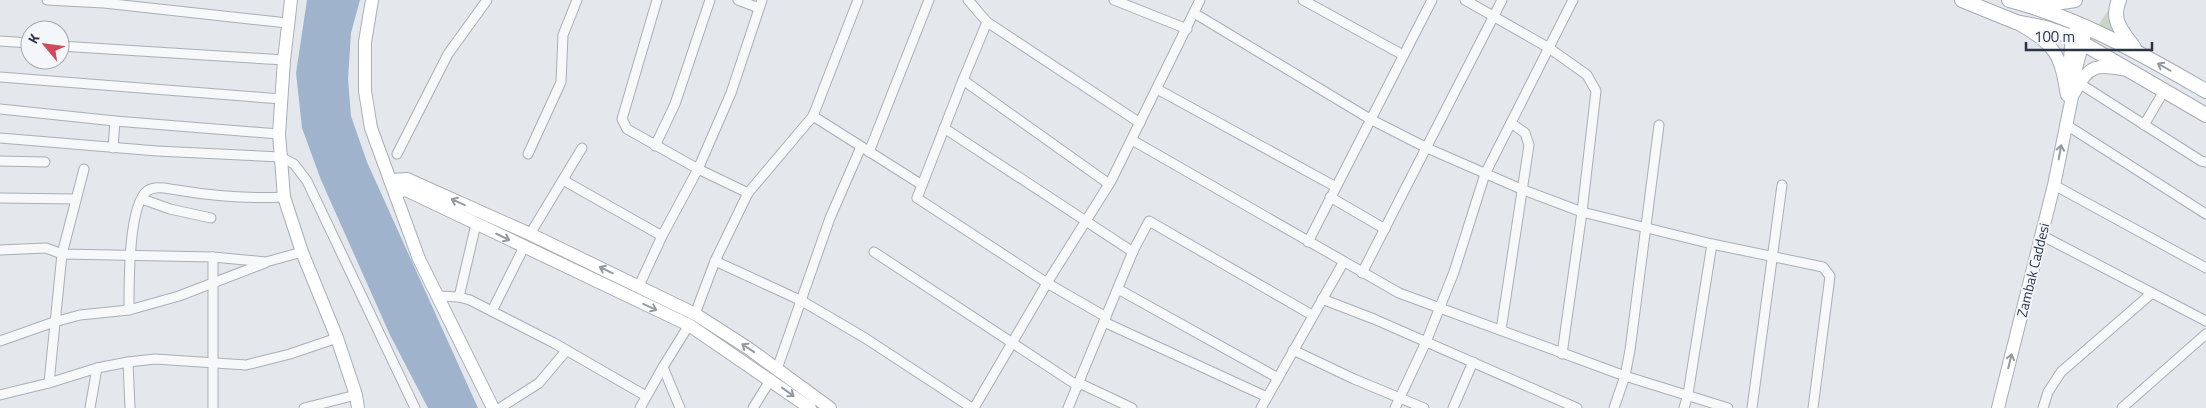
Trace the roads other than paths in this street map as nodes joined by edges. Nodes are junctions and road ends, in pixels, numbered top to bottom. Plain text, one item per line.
1 (47, 0) edge
2 (291, 0) edge
3 (372, 0) edge
4 (488, 0) edge
5 (577, 0) edge
6 (657, 0) edge
7 (710, 0) edge
8 (738, 0) edge
9 (858, 0) edge
10 (929, 0) edge
11 (968, 0) edge
12 (1114, 0) edge
13 (1200, 0) edge
14 (1303, 0) edge
15 (1432, 0) edge
16 (1465, 0) edge
17 (1502, 0) edge
18 (1573, 0) edge
19 (1962, 0) edge
20 (2008, 0) edge
21 (2075, 0) edge
22 (2119, 0) edge
23 (104, 1) edge
24 (761, 4) edge
25 (2034, 6) junction
26 (1194, 14) junction
27 (1494, 16) junction
28 (987, 22) junction
29 (2016, 22) junction
30 (287, 23) junction
31 (2083, 25) junction
32 (1187, 30) junction
33 (2077, 40) junction
34 (0, 41) edge
35 (20, 43) edge
36 (70, 47) edge
37 (1549, 48) junction
38 (2138, 52) junction
39 (1404, 55) junction
40 (284, 60) junction
41 (2133, 72) junction
42 (0, 76) edge
43 (963, 80) junction
44 (2079, 83) junction
45 (1157, 88) junction
46 (2164, 91) junction
47 (2206, 91) edge
48 (2070, 96) junction
49 (281, 99) junction
50 (0, 109) edge
51 (2206, 115) edge
52 (813, 116) junction
53 (1370, 119) junction
54 (115, 121) junction
55 (1140, 123) junction
56 (1511, 124) junction
57 (1659, 125) dead end
58 (2144, 125) junction
59 (2065, 127) junction
60 (944, 128) junction
61 (279, 134) junction
62 (0, 138) edge
63 (1132, 140) junction
64 (655, 146) junction
65 (861, 147) junction
66 (112, 148) junction
67 (582, 148) dead end
68 (1427, 148) junction
69 (869, 152) junction
70 (397, 154) dead end
71 (528, 154) dead end
72 (280, 157) junction
73 (0, 161) edge
74 (45, 162) dead end
75 (2206, 162) edge
76 (84, 169) dead end
77 (698, 169) junction
78 (1485, 174) junction
79 (563, 180) junction
80 (1109, 184) junction
81 (922, 185) junction
82 (1782, 185) dead end
83 (2054, 185) junction
84 (392, 186) junction
85 (1336, 187) junction
86 (1521, 189) junction
87 (748, 193) junction
88 (284, 196) junction
89 (1330, 197) junction
90 (0, 198) edge
91 (76, 199) junction
92 (142, 199) junction
93 (1582, 212) junction
94 (2206, 214) edge
95 (211, 218) dead end
96 (1085, 222) junction
97 (476, 224) junction
98 (1385, 228) junction
99 (1645, 228) junction
100 (530, 234) junction
101 (2041, 235) junction
102 (662, 236) junction
103 (1308, 242) junction
104 (1712, 244) junction
105 (524, 247) junction
106 (0, 250) edge
107 (302, 252) junction
108 (874, 252) dead end
109 (1133, 252) junction
110 (62, 254) junction
111 (130, 256) junction
112 (213, 257) junction
113 (1772, 257) junction
114 (266, 262) junction
115 (715, 262) junction
116 (1343, 263) junction
117 (2206, 268) edge
118 (1362, 273) junction
119 (214, 282) junction
120 (1047, 283) junction
121 (639, 286) junction
122 (1118, 289) junction
123 (2152, 293) junction
124 (438, 296) junction
125 (459, 297) junction
126 (1322, 299) junction
127 (802, 302) junction
128 (1440, 307) junction
129 (129, 310) junction
130 (492, 311) junction
131 (1312, 316) junction
132 (1105, 319) junction
133 (692, 320) junction
134 (2206, 321) edge
135 (54, 322) junction
136 (1501, 330) junction
137 (2206, 334) edge
138 (337, 338) junction
139 (0, 341) edge
140 (1012, 342) junction
141 (1426, 342) junction
142 (1293, 350) junction
143 (566, 351) junction
144 (1562, 354) junction
145 (128, 362) junction
146 (1473, 362) junction
147 (214, 363) junction
148 (662, 367) junction
149 (97, 368) junction
150 (774, 374) junction
151 (1625, 376) junction
152 (1278, 378) junction
153 (49, 383) junction
154 (1079, 384) junction
155 (0, 394) edge
156 (1688, 394) junction
157 (356, 395) junction
158 (646, 396) junction
159 (1267, 398) junction
160 (1399, 398) junction
161 (90, 408) edge
162 (130, 408) edge
163 (213, 408) edge
164 (304, 408) edge
165 (358, 408) edge
166 (415, 408) edge
167 (493, 408) edge
168 (500, 408) edge
169 (640, 408) edge
170 (680, 408) edge
171 (753, 408) edge
172 (810, 408) edge
173 (830, 408) edge
174 (973, 408) edge
175 (1068, 408) edge
176 (1132, 408) edge
177 (1261, 408) edge
178 (1395, 408) edge
179 (1424, 408) edge
180 (1453, 408) edge
181 (1577, 408) edge
182 (1614, 408) edge
183 (1684, 408) edge
184 (1728, 408) edge
185 (1752, 408) edge
186 (1813, 408) edge
187 (1998, 408) edge
188 (2043, 408) edge
189 (2122, 408) edge

1 - 23 street
2 - 30 main road
3 - 84 main road
4 - 70 street
5 - 71 street
6 - 64 street
7 - 64 street
8 - 24 street
9 - 52 street
10 - 69 street
11 - 28 street
12 - 32 street
13 - 26 street
14 - 39 street
15 - 39 street
16 - 27 street
17 - 27 street
18 - 37 street
19 - 29 main road
20 - 25 main road
21 - 25 main road
22 - 38 main road
23 - 30 street
24 - 77 street
25 - 31 main road
26 - 32 street
26 - 53 street
27 - 37 street
27 - 68 street
28 - 43 street
28 - 55 street
29 - 33 main road
29 - 48 main road
30 - 40 main road
31 - 33 main road
31 - 38 main road
32 - 45 street
33 - 41 main road
33 - 48 main road
34 - 35 street
36 - 40 street
37 - 56 street
37 - 93 street
47 -> 38 main road
39 - 53 street
40 - 49 main road
41 - 44 main road
41 - 46 main road
42 - 49 street
43 - 60 street
43 - 80 street
44 - 48 main road
44 - 58 street
45 - 55 street
45 - 85 street
46 - 51 main road
46 - 58 street
48 - 59 main road, Zambak Caddesi
49 - 61 main road
50 - 54 street
52 - 65 street
52 - 87 street
53 - 68 street
53 - 85 street
54 - 61 street
54 - 66 street
55 - 63 street
56 - 78 street
56 - 86 street
57 - 99 street
58 - 75 street
83 -> 59 main road, Zambak Caddesi
59 - 94 street
60 - 81 street
60 - 96 street
61 - 72 main road
62 - 66 street
63 - 80 street
63 - 103 street
64 - 77 street
65 - 69 street
65 - 127 street
66 - 72 street
67 - 79 street
68 - 78 street
68 - 98 street
69 - 81 street
72 - 88 main road
72 - 166 street
73 - 74 street
76 - 91 street
77 - 87 street
77 - 102 street
78 - 86 street
78 - 128 street
79 - 100 street
79 - 102 street
80 - 96 street
81 - 120 street
82 - 113 street
83 - 101 main road, Zambak Caddesi
83 - 117 street
84 - 97 main road
100 -> 84 main road
84 - 124 main road
85 - 89 street
86 - 93 street
86 - 136 street
87 - 115 street
88 - 92 street
88 - 107 main road
89 - 98 street
89 - 103 street
90 - 91 street
91 - 110 street
92 - 95 street
92 - 111 street
93 - 99 street
93 - 144 street
96 - 109 street
96 - 120 street
97 -> 105 main road
97 - 125 street
98 - 118 street
99 - 104 street
99 - 151 street
121 -> 100 main road
101 - 123 street
187 -> 101 main road, Zambak Caddesi
102 - 121 street
103 - 116 street
104 - 113 street
104 - 156 street
105 - 130 street
105 -> 133 main road
106 - 110 street
107 - 114 street
107 - 138 main road
108 - 140 street
109 - 122 street
109 - 131 street
110 - 111 street
110 - 135 street
111 - 112 street
111 - 129 street
112 - 114 street
112 - 119 street
113 - 185 street
113 - 186 street
114 - 119 street
115 - 127 street
115 - 133 street
116 - 118 street
116 - 126 street
118 - 128 street
119 - 129 street
119 - 147 street
120 - 132 street
120 - 140 street
121 - 133 main road
122 - 132 street
122 - 152 street
123 - 134 street
123 - 188 street
124 - 125 street
124 - 167 main road
125 - 130 street
126 - 131 street
126 - 141 street
127 - 150 street
127 - 174 street
128 - 136 street
128 - 141 street
129 - 135 street
130 - 143 street
131 - 142 street
132 - 154 street
132 - 159 street
133 - 148 street
133 - 150 main road
135 - 139 street
135 - 153 street
136 - 144 street
137 - 189 street
138 - 147 street
138 - 157 main road
140 - 154 street
140 - 174 street
141 - 146 street
141 - 160 street
142 - 152 street
142 - 160 street
143 - 158 street
143 - 168 street
144 - 151 street
145 - 147 street
145 - 149 street
145 - 162 street
146 - 180 street
146 - 181 street
147 - 163 street
148 - 158 street
148 - 170 street
149 - 153 street
149 - 161 street
150 - 171 street
150 -> 172 main road
150 - 173 main road
151 - 156 street
151 - 182 street
152 - 159 street
153 - 155 street
154 - 175 street
154 - 176 street
156 - 183 street
156 - 184 street
157 - 164 street
157 - 165 main road
158 - 169 street
159 - 177 street
160 - 178 street
160 - 179 street

